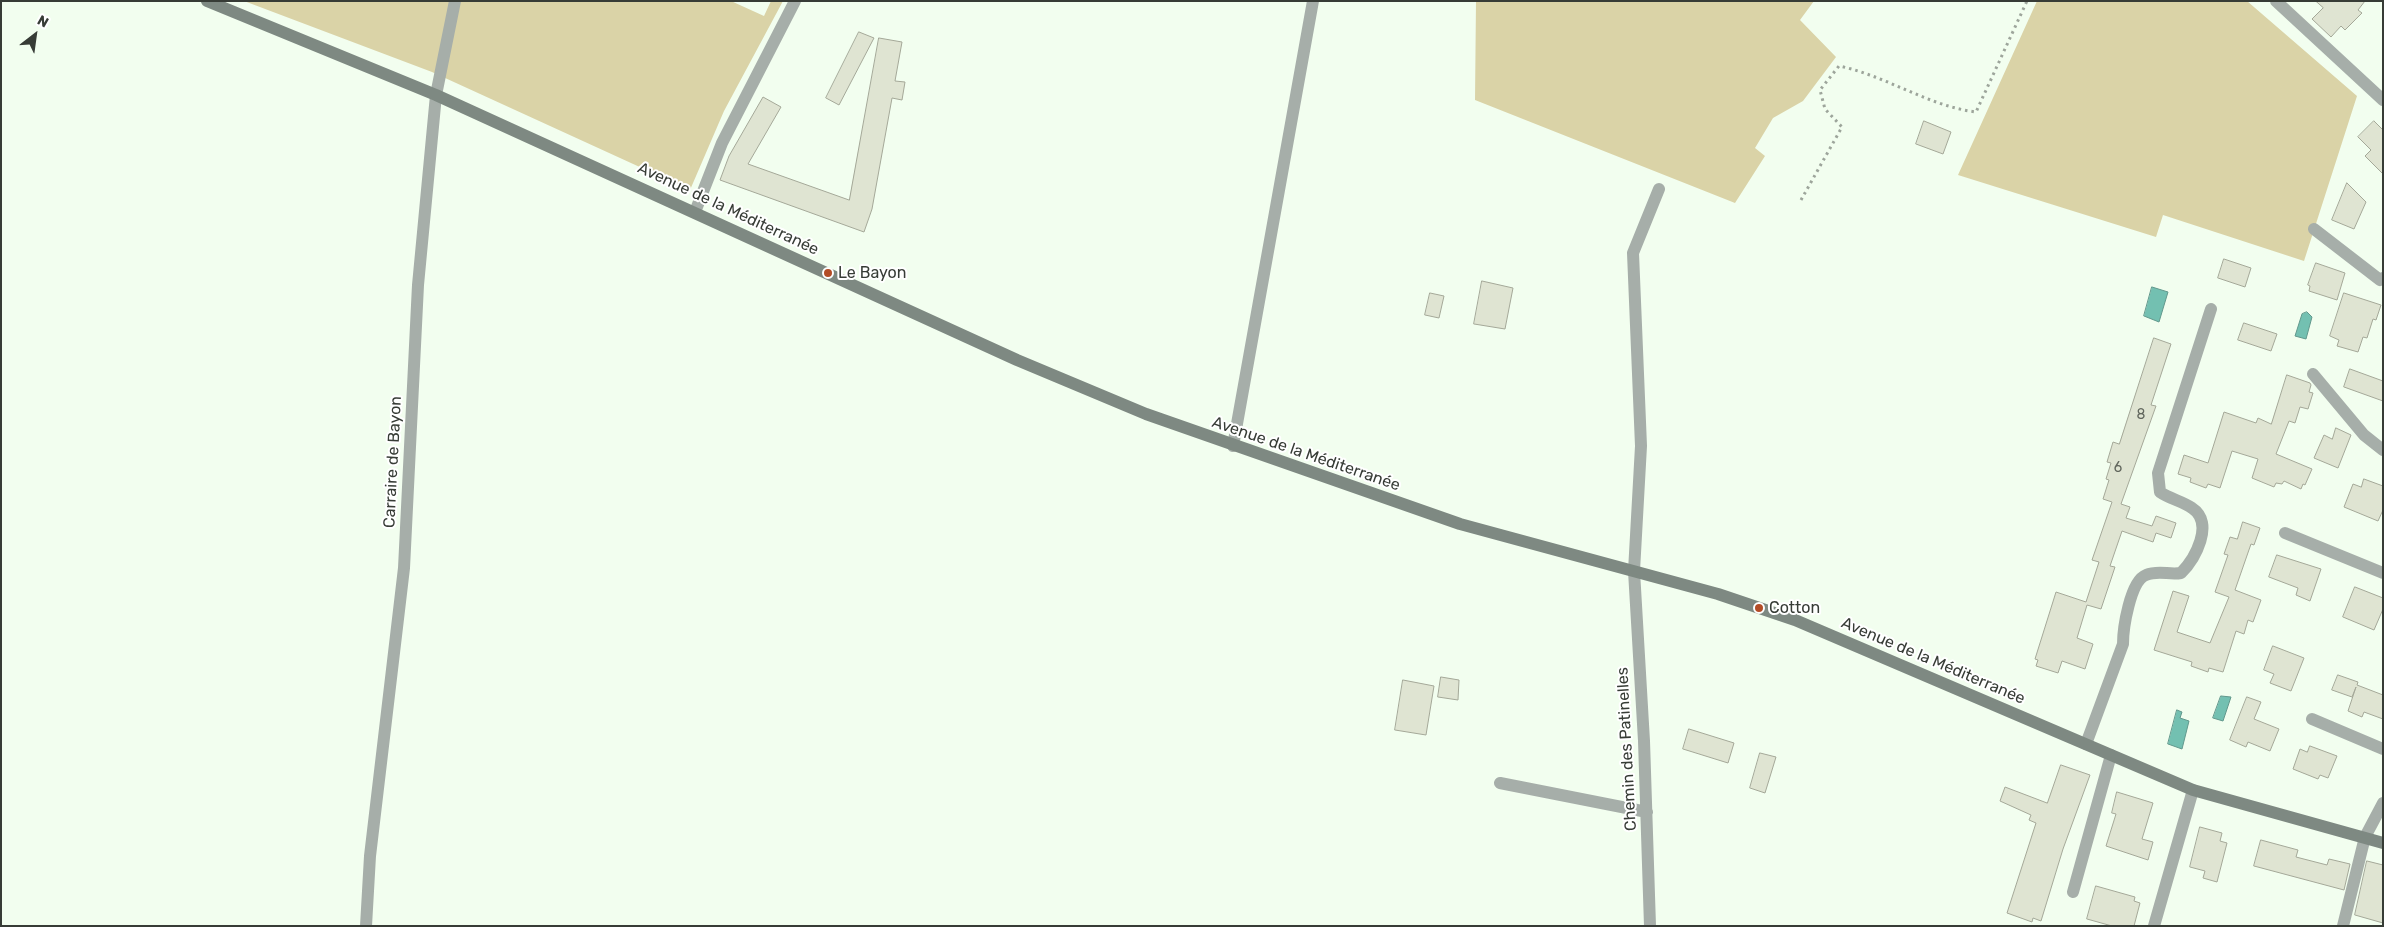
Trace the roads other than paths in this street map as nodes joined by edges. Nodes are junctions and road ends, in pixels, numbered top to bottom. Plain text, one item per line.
1 (196, 1) edge
2 (207, 1) edge
3 (455, 1) edge
4 (795, 1) edge
5 (1313, 1) edge
6 (2276, 1) edge
7 (247, 17) junction
8 (436, 95) junction
9 (2383, 100) edge
10 (1659, 190) dead end
11 (695, 212) junction
12 (2314, 229) dead end
13 (2383, 278) edge
14 (2211, 309) dead end
15 (2313, 374) dead end
16 (1233, 446) junction
17 (2383, 450) edge
18 (2286, 533) dead end
19 (1634, 571) junction
20 (2383, 573) edge
21 (2312, 719) dead end
22 (2086, 744) junction
23 (2383, 749) edge
24 (2112, 755) junction
25 (1500, 783) dead end
26 (2193, 790) junction
27 (2383, 803) edge
28 (1647, 812) junction
29 (2365, 837) junction
30 (2383, 843) edge
31 (2073, 892) dead end
32 (366, 926) edge
33 (1650, 926) edge
34 (2154, 926) edge
35 (2343, 926) edge

1 - 7 main road, Avenue de la Méditerranée
2 - 7 main road, Avenue de la Méditerranée
3 - 8 street, Carraire de Bayon
4 - 11 street
5 - 16 street
6 - 9 street
7 - 8 main road, Avenue de la Méditerranée
8 - 11 main road, Avenue de la Méditerranée
8 - 32 street, Carraire de Bayon
10 - 19 street, Chemin des Patinelles
11 - 16 main road, Avenue de la Méditerranée
12 - 13 street
14 - 22 street
15 - 17 street
16 - 19 main road, Avenue de la Méditerranée
18 - 20 street
19 - 22 main road, Avenue de la Méditerranée
19 - 28 street, Chemin des Patinelles
21 - 23 street
22 - 24 main road, Avenue de la Méditerranée
24 - 26 main road, Avenue de la Méditerranée
24 - 31 street
25 - 28 street
26 - 29 main road, Avenue de la Méditerranée
26 - 34 street
27 - 29 street
28 - 33 street, Chemin des Patinelles
29 - 30 main road, Avenue de la Méditerranée
29 - 35 street

